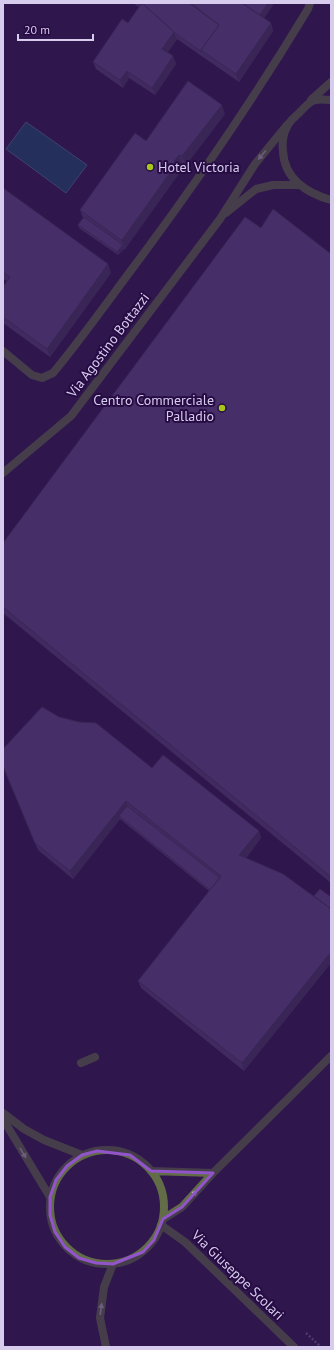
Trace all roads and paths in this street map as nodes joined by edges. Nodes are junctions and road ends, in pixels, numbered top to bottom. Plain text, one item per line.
1 (310, 3) edge
2 (331, 82) edge
3 (331, 100) edge
4 (310, 101) junction
5 (287, 125) junction
6 (299, 185) junction
7 (331, 200) edge
8 (220, 219) junction
9 (3, 351) edge
10 (3, 473) edge
11 (331, 1056) edge
12 (95, 1057) dead end
13 (81, 1063) dead end
14 (3, 1113) edge
15 (3, 1119) edge
16 (82, 1156) junction
17 (151, 1171) junction
18 (213, 1173) junction
19 (50, 1197) junction
20 (162, 1222) junction
21 (113, 1264) junction
22 (106, 1347) edge
23 (294, 1347) edge

1 - 9 street
2 - 4 street, Via Agostino Bottazzi
3 - 4 street
4 - 5 street, Via Agostino Bottazzi
5 - 6 street
5 -> 8 street, Via Agostino Bottazzi
6 - 7 street
6 - 8 street, Via Agostino Bottazzi
8 - 10 street, Via Agostino Bottazzi
11 - 18 street
12 - 13 street
14 - 16 street
15 -> 19 street
16 - 17 street
16 - 19 street
17 - 18 street
17 - 20 street
20 -> 18 street
19 - 21 street
20 - 21 street
20 - 23 street, Via Giuseppe Scolari
22 -> 21 street

